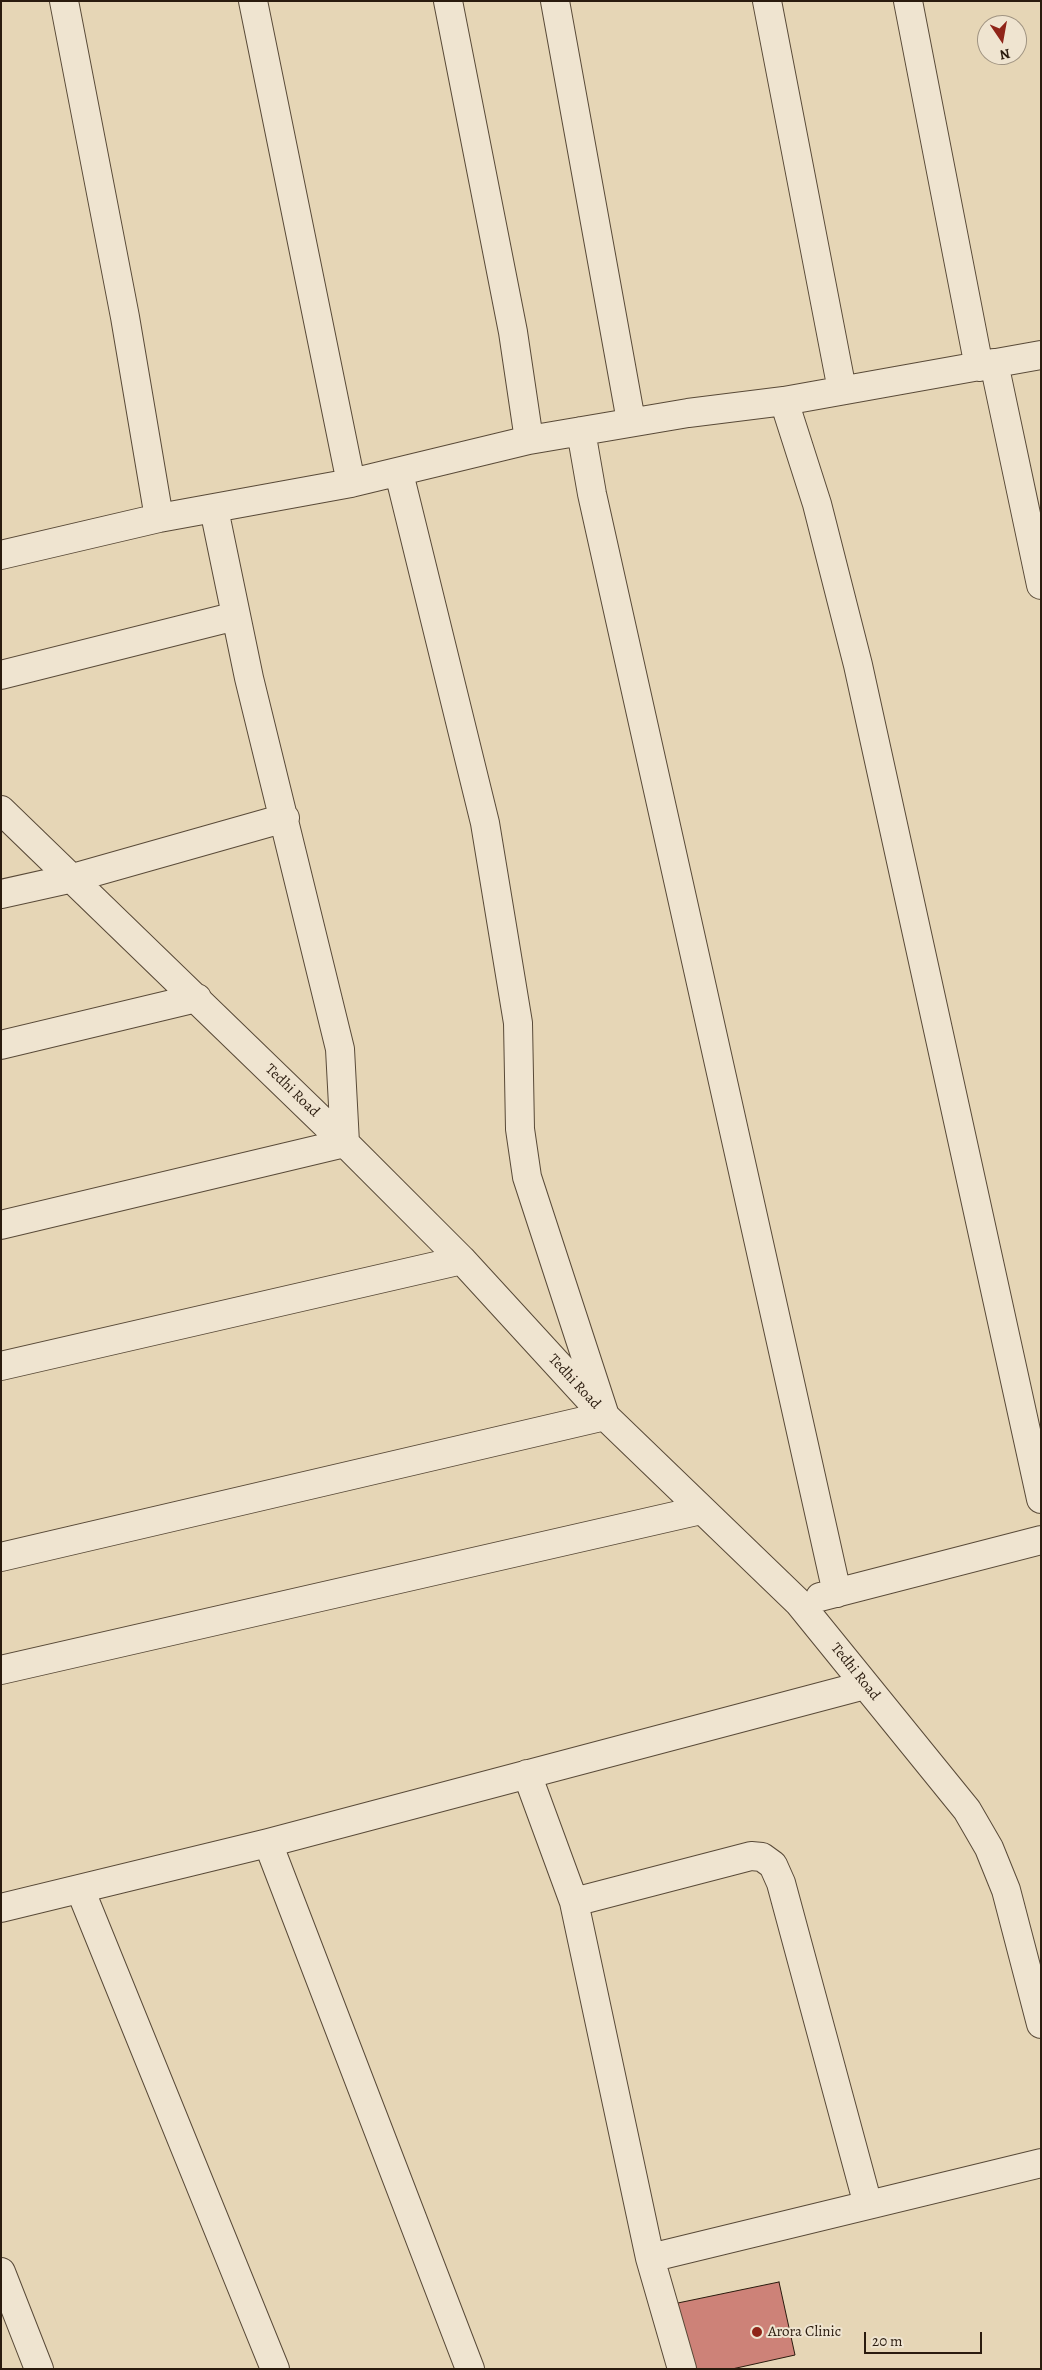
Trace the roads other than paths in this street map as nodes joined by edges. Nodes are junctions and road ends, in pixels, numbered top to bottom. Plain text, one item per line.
1 (64, 1) edge
2 (253, 1) edge
3 (448, 1) edge
4 (555, 1) edge
5 (767, 1) edge
6 (908, 1) edge
7 (1041, 355) edge
8 (987, 365) junction
9 (842, 390) junction
10 (784, 401) junction
11 (631, 421) junction
12 (580, 431) junction
13 (529, 440) junction
14 (399, 473) junction
15 (351, 484) junction
16 (214, 509) junction
17 (159, 518) junction
18 (1, 555) edge
19 (1041, 585) edge
20 (236, 616) junction
21 (1, 675) edge
22 (1, 810) edge
23 (285, 818) junction
24 (73, 878) junction
25 (1, 894) edge
26 (197, 998) junction
27 (1, 1045) edge
28 (345, 1143) junction
29 (1, 1225) edge
30 (462, 1260) junction
31 (1, 1366) edge
32 (605, 1416) junction
33 (1041, 1499) edge
34 (701, 1510) junction
35 (1041, 1540) edge
36 (1, 1557) edge
37 (837, 1593) junction
38 (799, 1602) junction
39 (1, 1670) edge
40 (866, 1685) junction
41 (527, 1774) junction
42 (268, 1843) junction
43 (80, 1888) junction
44 (574, 1902) junction
45 (1, 1908) edge
46 (1041, 2024) edge
47 (1041, 2163) edge
48 (868, 2205) junction
49 (650, 2258) junction
50 (1, 2272) edge
51 (39, 2369) edge
52 (275, 2369) edge
53 (470, 2369) edge
54 (682, 2369) edge

1 - 17 street
2 - 15 street
3 - 13 street
4 - 11 street
5 - 9 street
6 - 8 street
7 - 8 street
8 - 9 street
8 - 19 street
9 - 10 street
10 - 11 street
10 - 33 street
11 - 12 street
12 - 13 street
12 - 37 street
13 - 14 street
14 - 15 street
14 - 32 street
15 - 16 street
16 - 17 street
16 - 20 street
17 - 18 street
20 - 21 street
20 - 23 street
22 - 24 street, Tedhi Road
23 - 24 street
23 - 28 street
24 - 25 street
24 - 26 street, Tedhi Road
26 - 27 street
26 - 28 street, Tedhi Road
28 - 29 street
28 - 30 street, Tedhi Road
30 - 31 street
30 - 32 street, Tedhi Road
32 - 34 street, Tedhi Road
32 - 36 street
34 - 38 street, Tedhi Road
34 - 39 street
35 - 37 street
37 - 38 street
38 - 40 street, Tedhi Road
40 - 41 street
40 - 46 street, Tedhi Road
41 - 42 street
41 - 44 street
42 - 43 street
42 - 53 street
43 - 45 street
43 - 52 street
44 - 48 street
44 - 49 street
47 - 48 street
48 - 49 street
49 - 54 street
50 - 51 street

